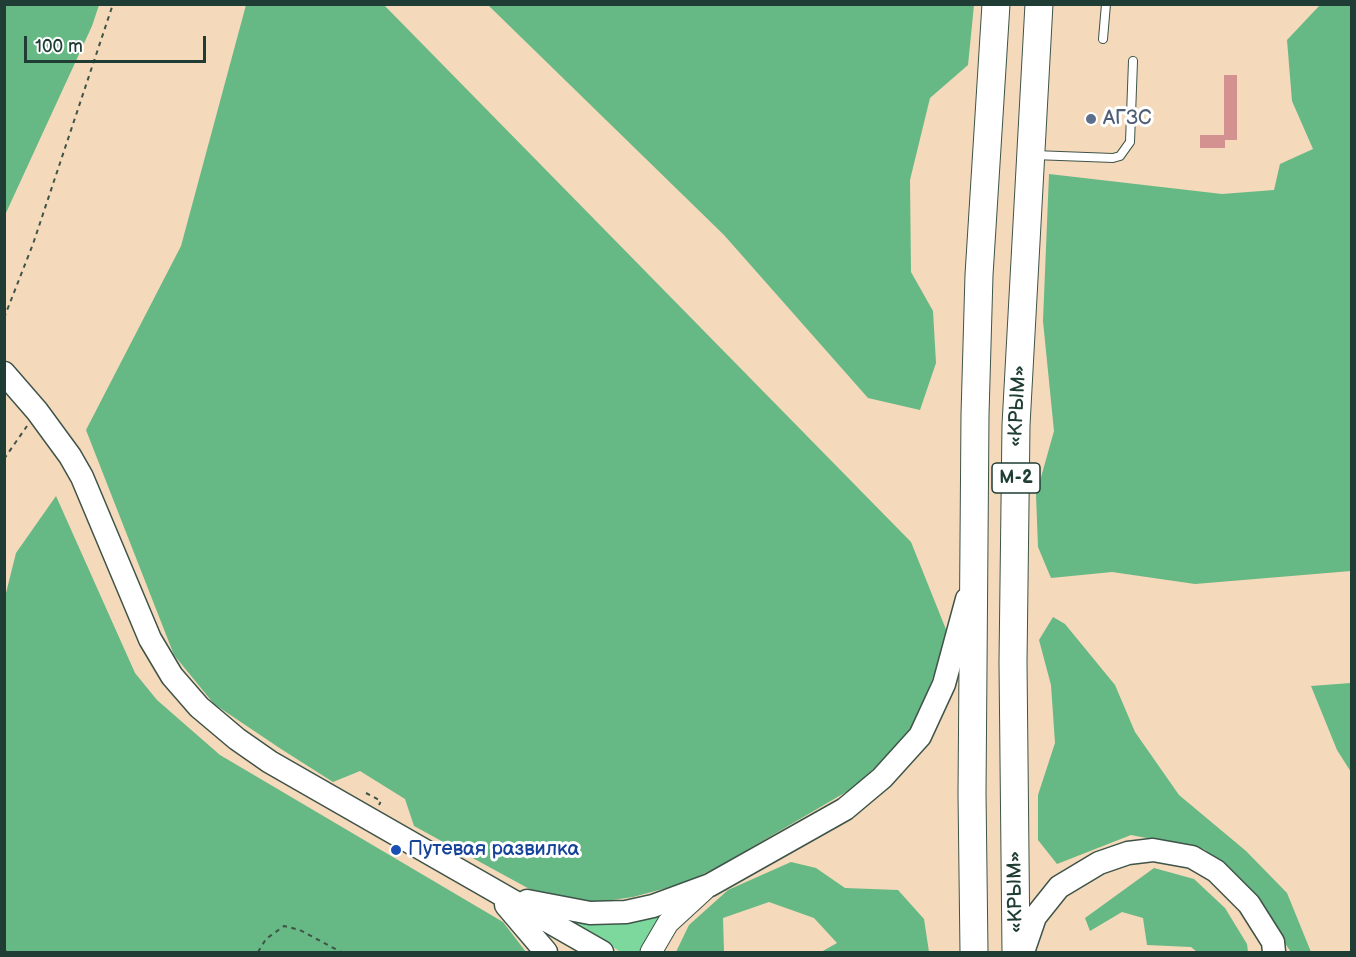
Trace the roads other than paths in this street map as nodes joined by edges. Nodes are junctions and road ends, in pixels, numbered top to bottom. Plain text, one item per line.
1 (996, 4) edge
2 (1039, 4) edge
3 (1106, 4) edge
4 (1103, 39) dead end
5 (1133, 62) dead end
6 (1030, 154) junction
7 (4, 374) edge
8 (974, 574) junction
9 (710, 885) junction
10 (493, 890) junction
11 (1276, 949) edge
12 (546, 952) edge
13 (602, 952) edge
14 (651, 952) edge
15 (974, 952) edge
16 (1016, 952) edge
17 (1023, 952) edge

1 - 8 highway, «КРЫМ» / М-2
2 - 6 highway, «КРЫМ» / М-2
3 - 4 lane
5 - 6 lane
6 - 16 highway, «КРЫМ» / М-2
7 - 10 main road
8 - 9 main road
8 - 15 highway, «КРЫМ» / М-2
9 - 10 main road
9 - 14 street
10 - 12 main road
10 - 13 main road
11 - 17 main road

